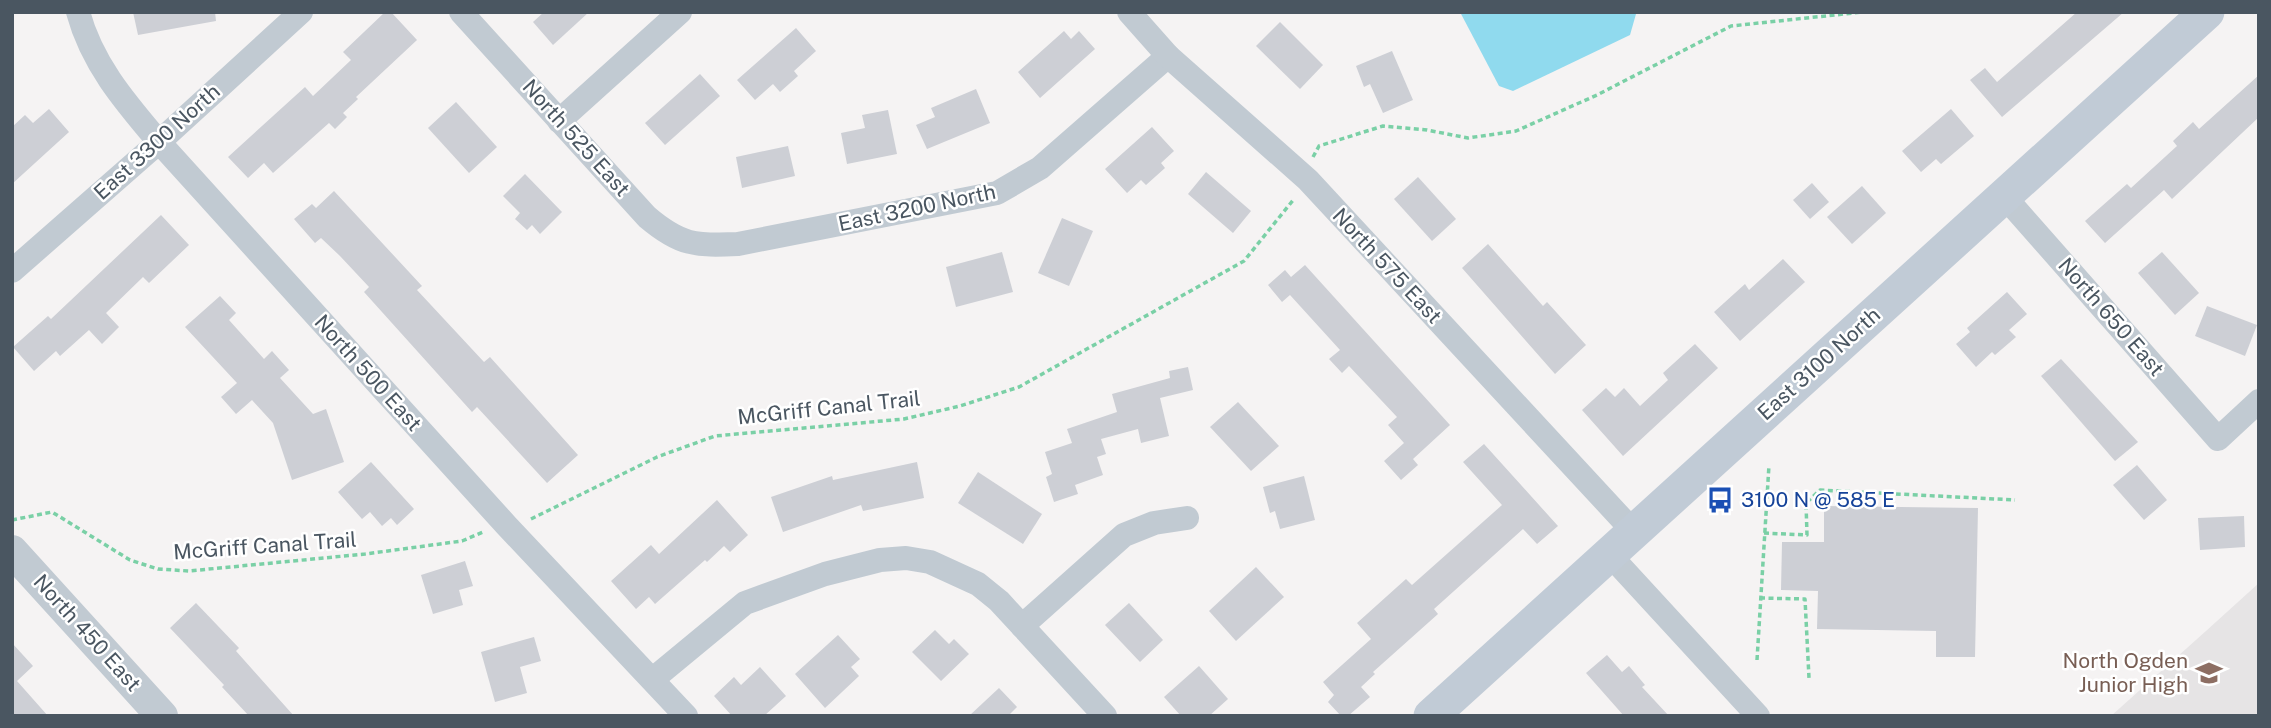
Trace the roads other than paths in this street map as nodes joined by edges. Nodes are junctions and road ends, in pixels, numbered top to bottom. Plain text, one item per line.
1 (78, 12) edge
2 (301, 12) edge
3 (461, 12) edge
4 (680, 12) edge
5 (1129, 12) edge
6 (2207, 12) edge
7 (1168, 56) junction
8 (559, 121) junction
9 (159, 142) junction
10 (2004, 196) junction
11 (703, 246) joint
12 (12, 271) edge
13 (2259, 401) edge
14 (1188, 518) dead end
15 (1621, 543) junction
16 (12, 551) edge
17 (1022, 626) junction
18 (653, 679) junction
19 (162, 716) edge
20 (686, 716) edge
21 (1105, 716) edge
22 (1431, 716) edge
23 (1758, 716) edge

1 - 9 street, North 500 East
2 - 9 street, East 3300 North
3 - 8 street, North 525 East
4 - 8 street
5 - 7 street, North 575 East
6 - 10 main road, East 3100 North
7 - 11 street, East 3200 North
7 - 15 street, North 575 East
8 - 11 street, North 525 East
9 - 12 street, East 3300 North
9 - 18 street, North 500 East
10 - 13 street, North 650 East
10 - 15 main road, East 3100 North
14 - 17 street
15 - 22 main road, East 3100 North
15 - 23 street, North 575 East
16 - 19 street, North 450 East
17 - 18 street
17 - 21 street
18 - 20 street, North 500 East

